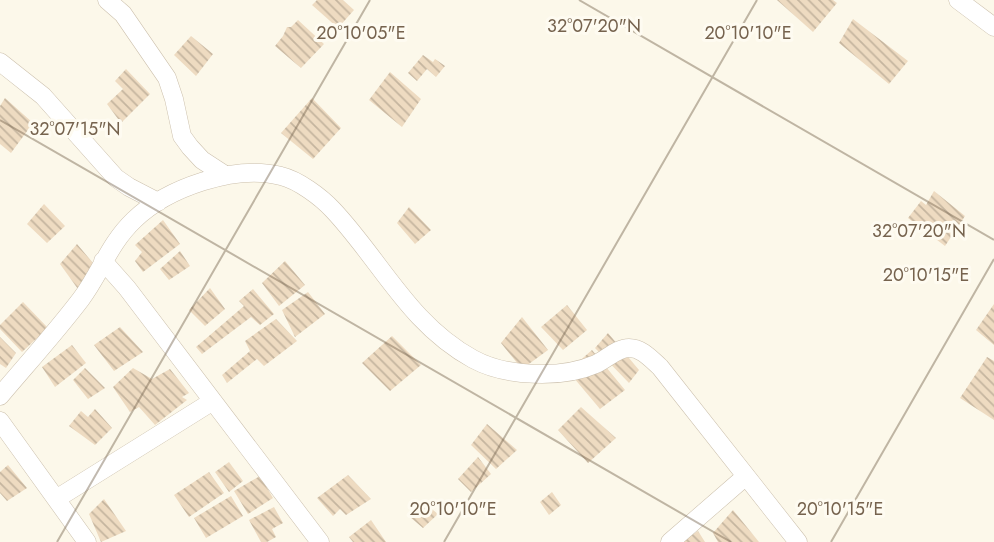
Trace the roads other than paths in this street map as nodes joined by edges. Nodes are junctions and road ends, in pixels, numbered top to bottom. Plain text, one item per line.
1 (107, 0) edge
2 (958, 0) edge
3 (129, 7) edge
4 (991, 19) edge
5 (0, 62) edge
6 (225, 175) junction
7 (158, 202) junction
8 (103, 261) junction
9 (0, 396) edge
10 (213, 401) junction
11 (0, 421) edge
12 (746, 476) junction
13 (56, 499) junction
14 (88, 542) edge
15 (320, 542) edge
16 (670, 542) edge
17 (799, 542) edge

1 - 3 street
2 - 4 street
3 - 6 street
5 - 7 street
6 - 7 street
6 - 12 street
7 - 8 street
8 - 9 street
8 - 10 street
10 - 13 street
10 - 15 street
11 - 13 street
12 - 16 street
12 - 17 street
13 - 14 street

